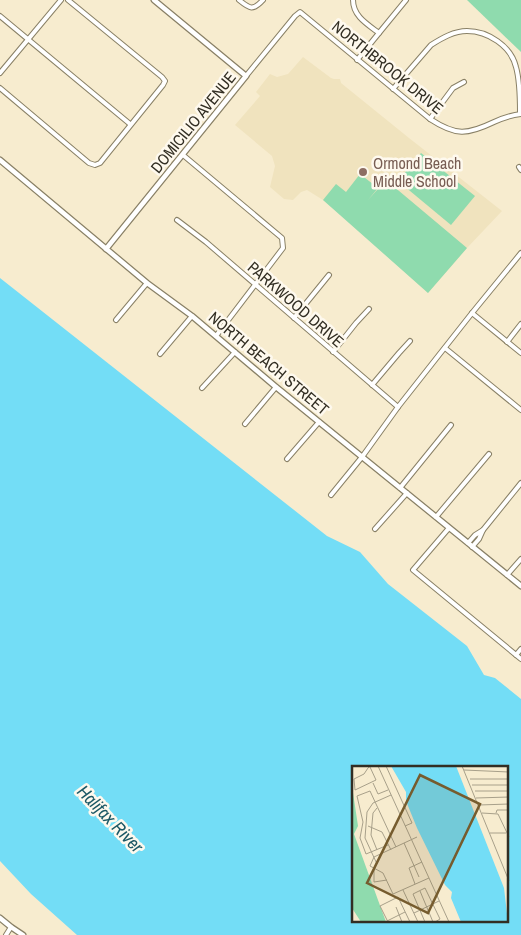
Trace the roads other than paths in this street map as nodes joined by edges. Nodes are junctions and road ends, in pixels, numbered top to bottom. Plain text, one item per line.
1 (61, 0) edge
2 (68, 0) edge
3 (154, 0) edge
4 (239, 0) edge
5 (263, 0) edge
6 (353, 0) edge
7 (406, 0) edge
8 (300, 12) joint
9 (0, 16) edge
10 (379, 33) junction
11 (28, 40) junction
12 (357, 60) junction
13 (0, 73) edge
14 (246, 76) junction
15 (464, 82) dead end
16 (0, 88) edge
17 (393, 89) junction
18 (521, 114) edge
19 (430, 119) junction
20 (130, 124) junction
21 (182, 155) junction
22 (0, 160) edge
23 (178, 220) dead end
24 (106, 249) junction
25 (521, 253) edge
26 (329, 274) dead end
27 (147, 282) junction
28 (256, 285) junction
29 (369, 309) dead end
30 (472, 313) junction
31 (192, 316) junction
32 (294, 318) junction
33 (116, 320) dead end
34 (521, 324) edge
35 (216, 336) junction
36 (410, 342) dead end
37 (507, 342) junction
38 (445, 348) junction
39 (235, 352) junction
40 (333, 352) junction
41 (521, 353) edge
42 (160, 354) dead end
43 (372, 385) junction
44 (276, 387) junction
45 (202, 388) dead end
46 (398, 407) junction
47 (521, 410) edge
48 (319, 422) junction
49 (245, 424) dead end
50 (451, 425) dead end
51 (489, 454) dead end
52 (362, 457) junction
53 (288, 459) dead end
54 (521, 483) edge
55 (400, 488) junction
56 (407, 493) junction
57 (331, 495) dead end
58 (436, 517) junction
59 (449, 528) junction
60 (375, 530) dead end
61 (470, 545) junction
62 (521, 559) edge
63 (507, 575) junction
64 (521, 586) edge
65 (521, 649) edge
66 (516, 655) junction
67 (521, 659) edge
68 (0, 918) edge
69 (11, 927) junction
70 (6, 935) edge
71 (23, 935) edge

1 - 11 street
2 - 20 street
3 - 14 street
4 - 5 street
6 - 10 street
7 - 10 street
8 - 12 street, NORTHBROOK DRIVE
8 - 14 street, DOMICILIO AVENUE
9 - 11 street
10 - 12 street
11 - 13 street
11 - 20 street
12 - 17 street, NORTHBROOK DRIVE
14 - 21 street, DOMICILIO AVENUE
15 - 19 street
16 - 20 street
17 - 18 street
17 - 19 street, NORTHBROOK DRIVE
18 - 19 street, NORTHBROOK DRIVE
21 - 24 street, DOMICILIO AVENUE
21 - 28 street
22 - 24 street, NORTH BEACH STREET
23 - 28 street, PARKWOOD DRIVE
24 - 27 street, NORTH BEACH STREET
25 - 30 street
26 - 32 street
27 - 31 street, NORTH BEACH STREET
27 - 33 street
28 - 32 street, PARKWOOD DRIVE
28 - 35 street
29 - 40 street
30 - 37 street
30 - 38 street
31 - 35 street, NORTH BEACH STREET
31 - 42 street
32 - 40 street, PARKWOOD DRIVE
34 - 37 street
35 - 39 street, NORTH BEACH STREET
36 - 43 street
37 - 41 street
38 - 46 street
38 - 47 street
39 - 44 street, NORTH BEACH STREET
39 - 45 street
40 - 43 street, PARKWOOD DRIVE
43 - 46 street, PARKWOOD DRIVE
44 - 48 street, NORTH BEACH STREET
44 - 49 street
46 - 52 street
48 - 52 street, NORTH BEACH STREET
48 - 53 street
50 - 55 street
51 - 58 street
52 - 55 street, NORTH BEACH STREET
52 - 57 street
54 - 61 street
55 - 56 street, NORTH BEACH STREET
56 - 58 street, NORTH BEACH STREET
56 - 60 street
58 - 59 street, NORTH BEACH STREET
59 - 61 street, NORTH BEACH STREET
59 - 66 street
61 - 63 street, NORTH BEACH STREET
62 - 63 street
63 - 64 street, NORTH BEACH STREET
65 - 66 street
66 - 67 street
68 - 69 street
69 - 70 street
69 - 71 street

